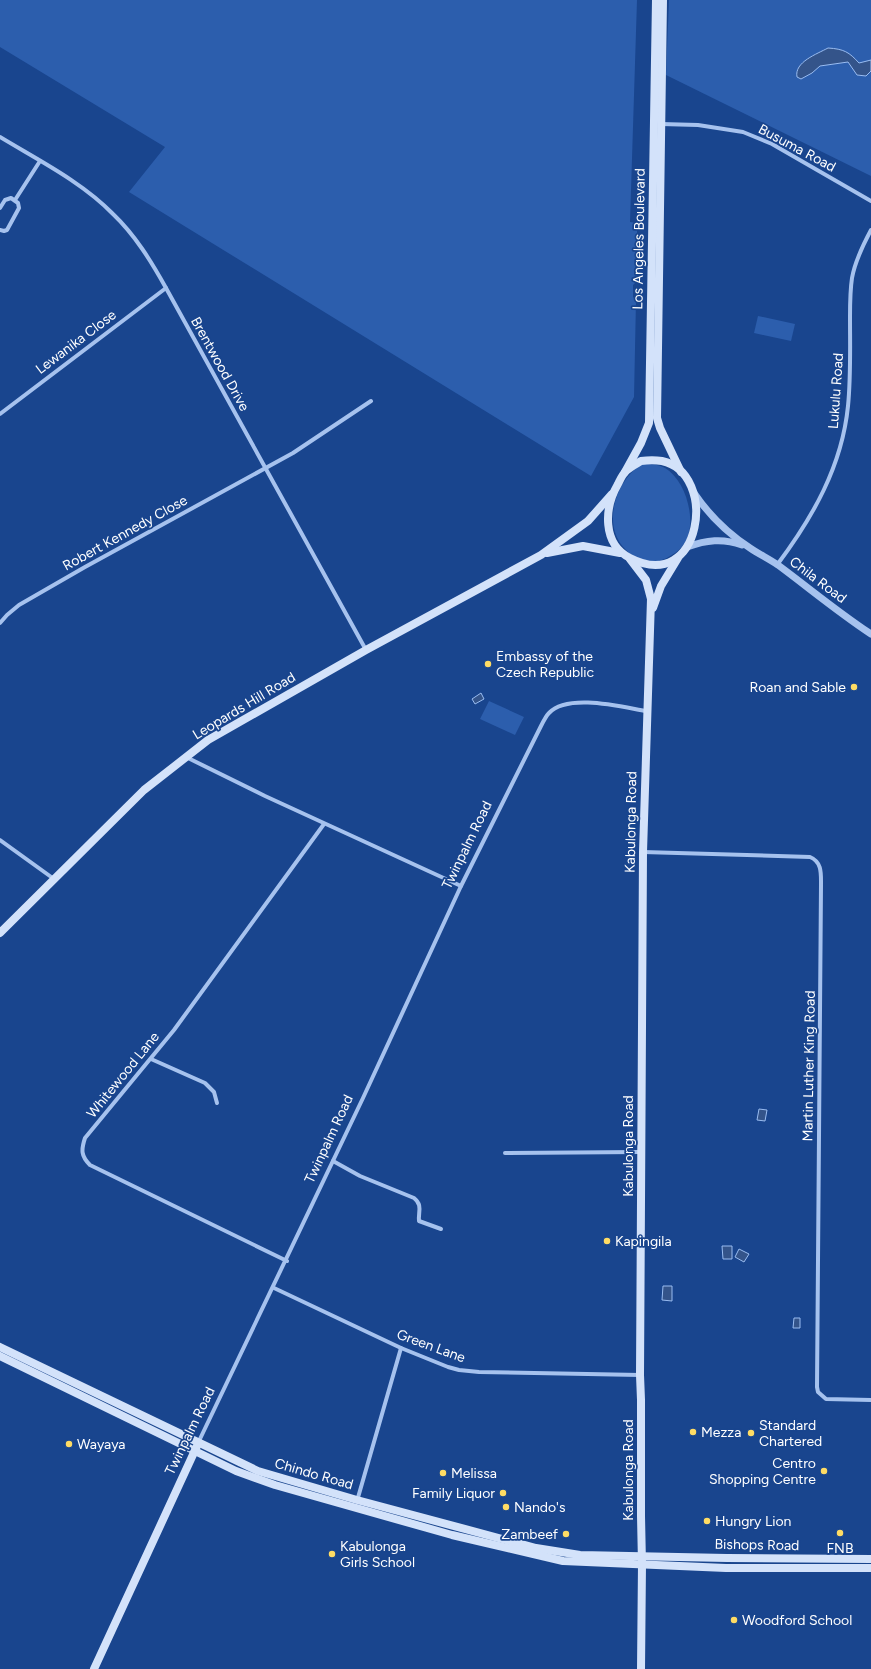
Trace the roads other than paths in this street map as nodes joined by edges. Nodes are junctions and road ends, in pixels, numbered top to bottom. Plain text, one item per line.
1 (656, 0) edge
2 (663, 0) edge
3 (660, 124) junction
4 (0, 137) edge
5 (40, 161) junction
6 (15, 200) junction
7 (871, 200) edge
8 (0, 208) edge
9 (0, 230) edge
10 (871, 230) edge
11 (166, 288) junction
12 (371, 401) dead end
13 (0, 414) edge
14 (266, 469) junction
15 (625, 472) junction
16 (681, 472) junction
17 (694, 493) junction
18 (612, 494) junction
19 (687, 547) junction
20 (748, 547) junction
21 (620, 553) junction
22 (541, 555) junction
23 (680, 556) junction
24 (630, 559) junction
25 (777, 565) junction
26 (0, 623) edge
27 (650, 623) junction
28 (871, 634) edge
29 (366, 650) junction
30 (646, 711) junction
31 (186, 757) junction
32 (324, 824) junction
33 (0, 840) edge
34 (643, 852) junction
35 (54, 879) junction
36 (460, 886) junction
37 (0, 934) edge
38 (151, 1059) junction
39 (217, 1103) dead end
40 (640, 1152) junction
41 (504, 1153) dead end
42 (333, 1161) junction
43 (441, 1229) dead end
44 (287, 1261) junction
45 (274, 1288) junction
46 (0, 1347) edge
47 (401, 1348) junction
48 (0, 1356) edge
49 (640, 1375) junction
50 (871, 1400) edge
51 (199, 1441) junction
52 (195, 1450) junction
53 (356, 1504) junction
54 (871, 1559) edge
55 (642, 1560) junction
56 (871, 1568) edge
57 (94, 1669) edge
58 (641, 1669) edge

1 - 15 main road, Los Angeles Boulevard
2 - 3 main road, Los Angeles Boulevard
3 - 7 street, Busuma Road
3 - 16 main road, Los Angeles Boulevard
4 - 5 street, Brentwood Drive
5 - 6 street
5 - 11 street, Brentwood Drive
6 - 8 street
6 - 9 street
10 - 25 street, Lukulu Road
11 - 13 street, Lewanika Close
11 - 14 street, Brentwood Drive
12 - 14 street, Robert Kennedy Close
14 - 26 street, Robert Kennedy Close
14 - 29 street, Brentwood Drive
15 - 16 main road
15 - 18 main road
16 - 17 main road
17 - 19 main road
17 - 20 street, Chila Road
18 - 21 main road
18 - 22 main road, Leopards Hill Road
19 - 20 street, Chila Road
19 - 23 main road
20 - 25 street, Chila Road
21 - 22 main road, Leopards Hill Road
21 - 24 main road
22 - 29 main road, Leopards Hill Road
23 - 24 main road
23 - 27 main road, Kabulonga Road
24 - 27 main road, Kabulonga Road
25 - 28 street, Chila Road
27 - 30 main road, Kabulonga Road
29 - 31 main road, Leopards Hill Road
30 - 34 main road, Kabulonga Road
30 - 36 street, Twinpalm Road
31 - 32 street
31 - 35 main road, Leopards Hill Road
32 - 36 street
32 - 38 street, Whitewood Lane
33 - 35 street
34 - 40 main road, Kabulonga Road
34 - 50 street, Martin Luther King Road
35 - 37 main road, Leopards Hill Road
36 - 42 street, Twinpalm Road
38 - 39 street
38 - 44 street, Whitewood Lane
40 - 41 street
40 - 49 main road, Kabulonga Road
42 - 43 street
42 - 44 street, Twinpalm Road
44 - 45 street, Twinpalm Road
45 - 47 street, Green Lane
45 - 51 street, Twinpalm Road
46 - 51 main road, Chindo Road
47 - 49 street, Green Lane
47 - 53 street
48 - 52 main road, Chindo Road
49 - 55 main road, Kabulonga Road
51 - 52 main road, Twinpalm Road
51 - 53 main road, Chindo Road
52 - 53 main road, Chindo Road
52 - 57 main road, Twinpalm Road
53 - 55 main road, Chindo Road
54 - 55 main road, Bishops Road
55 - 56 main road, Bishops Road
55 - 58 main road, Kabulonga Road

